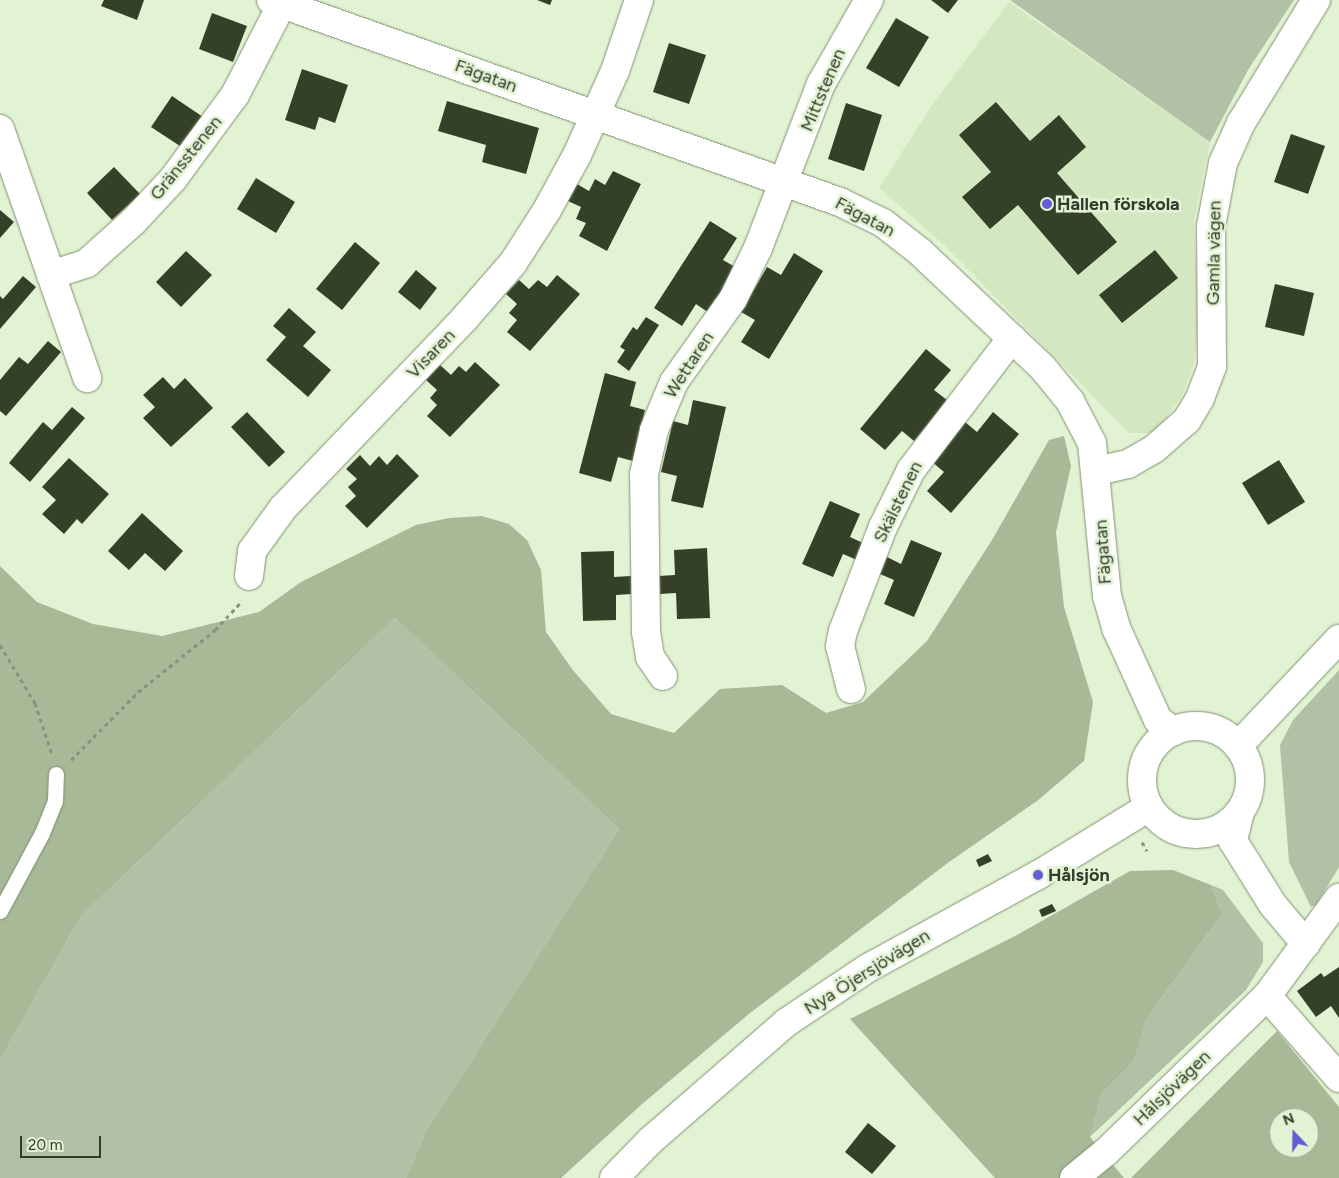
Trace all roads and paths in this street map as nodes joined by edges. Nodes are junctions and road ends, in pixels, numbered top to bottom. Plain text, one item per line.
1 (639, 0) edge
2 (869, 0) edge
3 (1316, 0) edge
4 (279, 1) edge
5 (596, 115) junction
6 (0, 129) edge
7 (785, 183) junction
8 (51, 276) junction
9 (1012, 338) junction
10 (87, 378) dead end
11 (1097, 470) junction
12 (249, 576) joint
13 (1339, 639) edge
14 (0, 645) edge
15 (663, 676) dead end
16 (851, 689) dead end
17 (1173, 731) junction
18 (1238, 746) junction
19 (56, 774) junction
20 (1149, 807) junction
21 (1240, 812) junction
22 (1339, 898) edge
23 (0, 911) edge
24 (1306, 944) junction
25 (1267, 996) junction
26 (1339, 1078) edge
27 (614, 1178) edge
28 (1074, 1178) edge

1 - 5 street
2 - 7 street, Mittstenen
3 - 11 street, Gamla vägen
4 - 5 street, Fägatan
4 - 8 street, Gränsstenen
5 - 7 street, Fägatan
5 - 12 street, Visaren
6 - 8 street
7 - 9 street, Fägatan
7 - 15 street, Wettaren
8 - 10 street
9 - 11 street, Fägatan
9 - 16 street, Skälstenen
11 - 17 street, Fägatan
12 - 19 path
13 - 18 street
14 - 19 path
17 - 18 street
17 - 20 street
18 - 21 street
19 - 23 lane
20 - 21 street
20 - 27 street, Nya Öjersjövägen
21 - 24 street
22 - 24 street, Hålsjövägen
24 - 25 street, Hålsjövägen
25 - 26 street
25 - 28 street, Hålsjövägen

